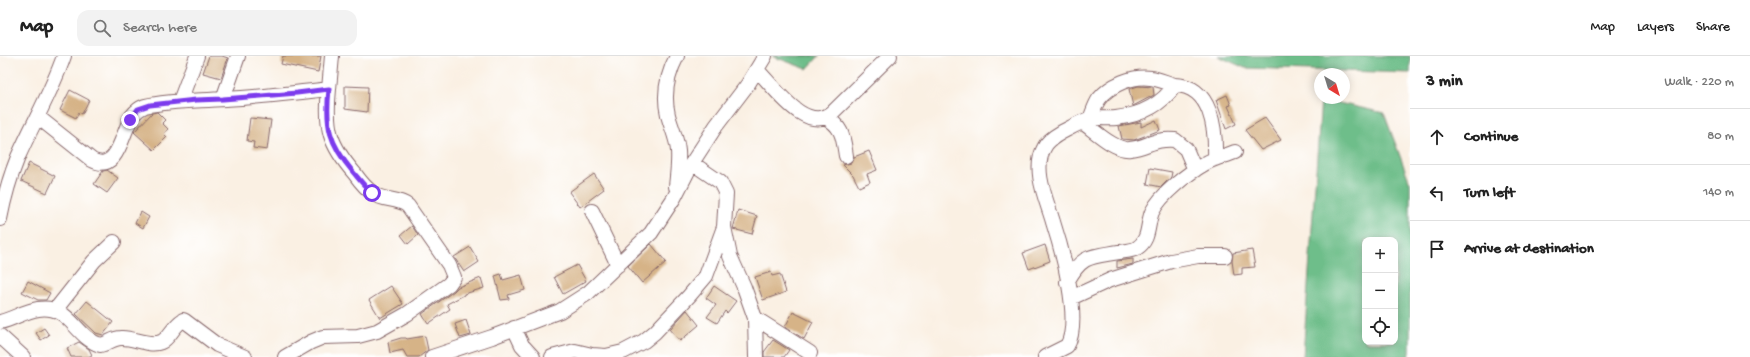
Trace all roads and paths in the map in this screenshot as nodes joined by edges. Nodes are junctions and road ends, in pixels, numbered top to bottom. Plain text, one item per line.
1 (64, 56) edge
2 (198, 56) edge
3 (238, 56) edge
4 (332, 56) edge
5 (677, 56) edge
6 (765, 56) edge
7 (890, 56) edge
8 (757, 70) junction
9 (748, 84) junction
10 (1175, 85) junction
11 (329, 89) junction
12 (780, 96) junction
13 (223, 99) junction
14 (180, 101) junction
15 (38, 117) junction
16 (825, 117) junction
17 (1086, 120) junction
18 (1235, 152) dead end
19 (846, 156) dead end
20 (1215, 159) junction
21 (692, 163) junction
22 (1195, 170) junction
23 (674, 198) junction
24 (592, 211) dead end
25 (0, 219) edge
26 (724, 227) junction
27 (114, 242) dead end
28 (1225, 256) dead end
29 (618, 265) junction
30 (1068, 282) junction
31 (1071, 298) junction
32 (56, 309) junction
33 (755, 318) junction
34 (0, 322) edge
35 (514, 328) junction
36 (0, 336) edge
37 (810, 352) dead end
38 (290, 356) edge
39 (601, 356) edge
40 (23, 357) edge
41 (245, 357) edge
42 (432, 357) edge
43 (533, 357) edge
44 (552, 357) edge
45 (756, 357) edge
46 (1045, 357) edge

1 - 15 street
2 - 14 street
3 - 13 street
4 - 11 street
5 - 23 street
6 - 8 street
7 - 16 street
8 - 9 street
8 - 12 street
9 - 12 street
9 - 21 street
10 - 17 street
10 - 17 street
10 - 20 street
11 - 13 street
11 - 38 street
12 - 16 street
13 - 14 street
14 - 15 street
15 - 25 street
16 - 19 street
17 - 22 street
17 - 30 street
18 - 20 street
20 - 22 street
21 - 23 street
21 - 26 street
22 - 30 street
23 - 29 street
24 - 29 street
26 - 33 street
26 - 39 street
27 - 32 street
28 - 31 street
29 - 35 street
30 - 31 street
31 - 46 street
32 - 34 street
32 - 41 street
33 - 37 street
33 - 45 street
35 - 42 street
35 - 43 street
36 - 40 street
39 - 44 street

